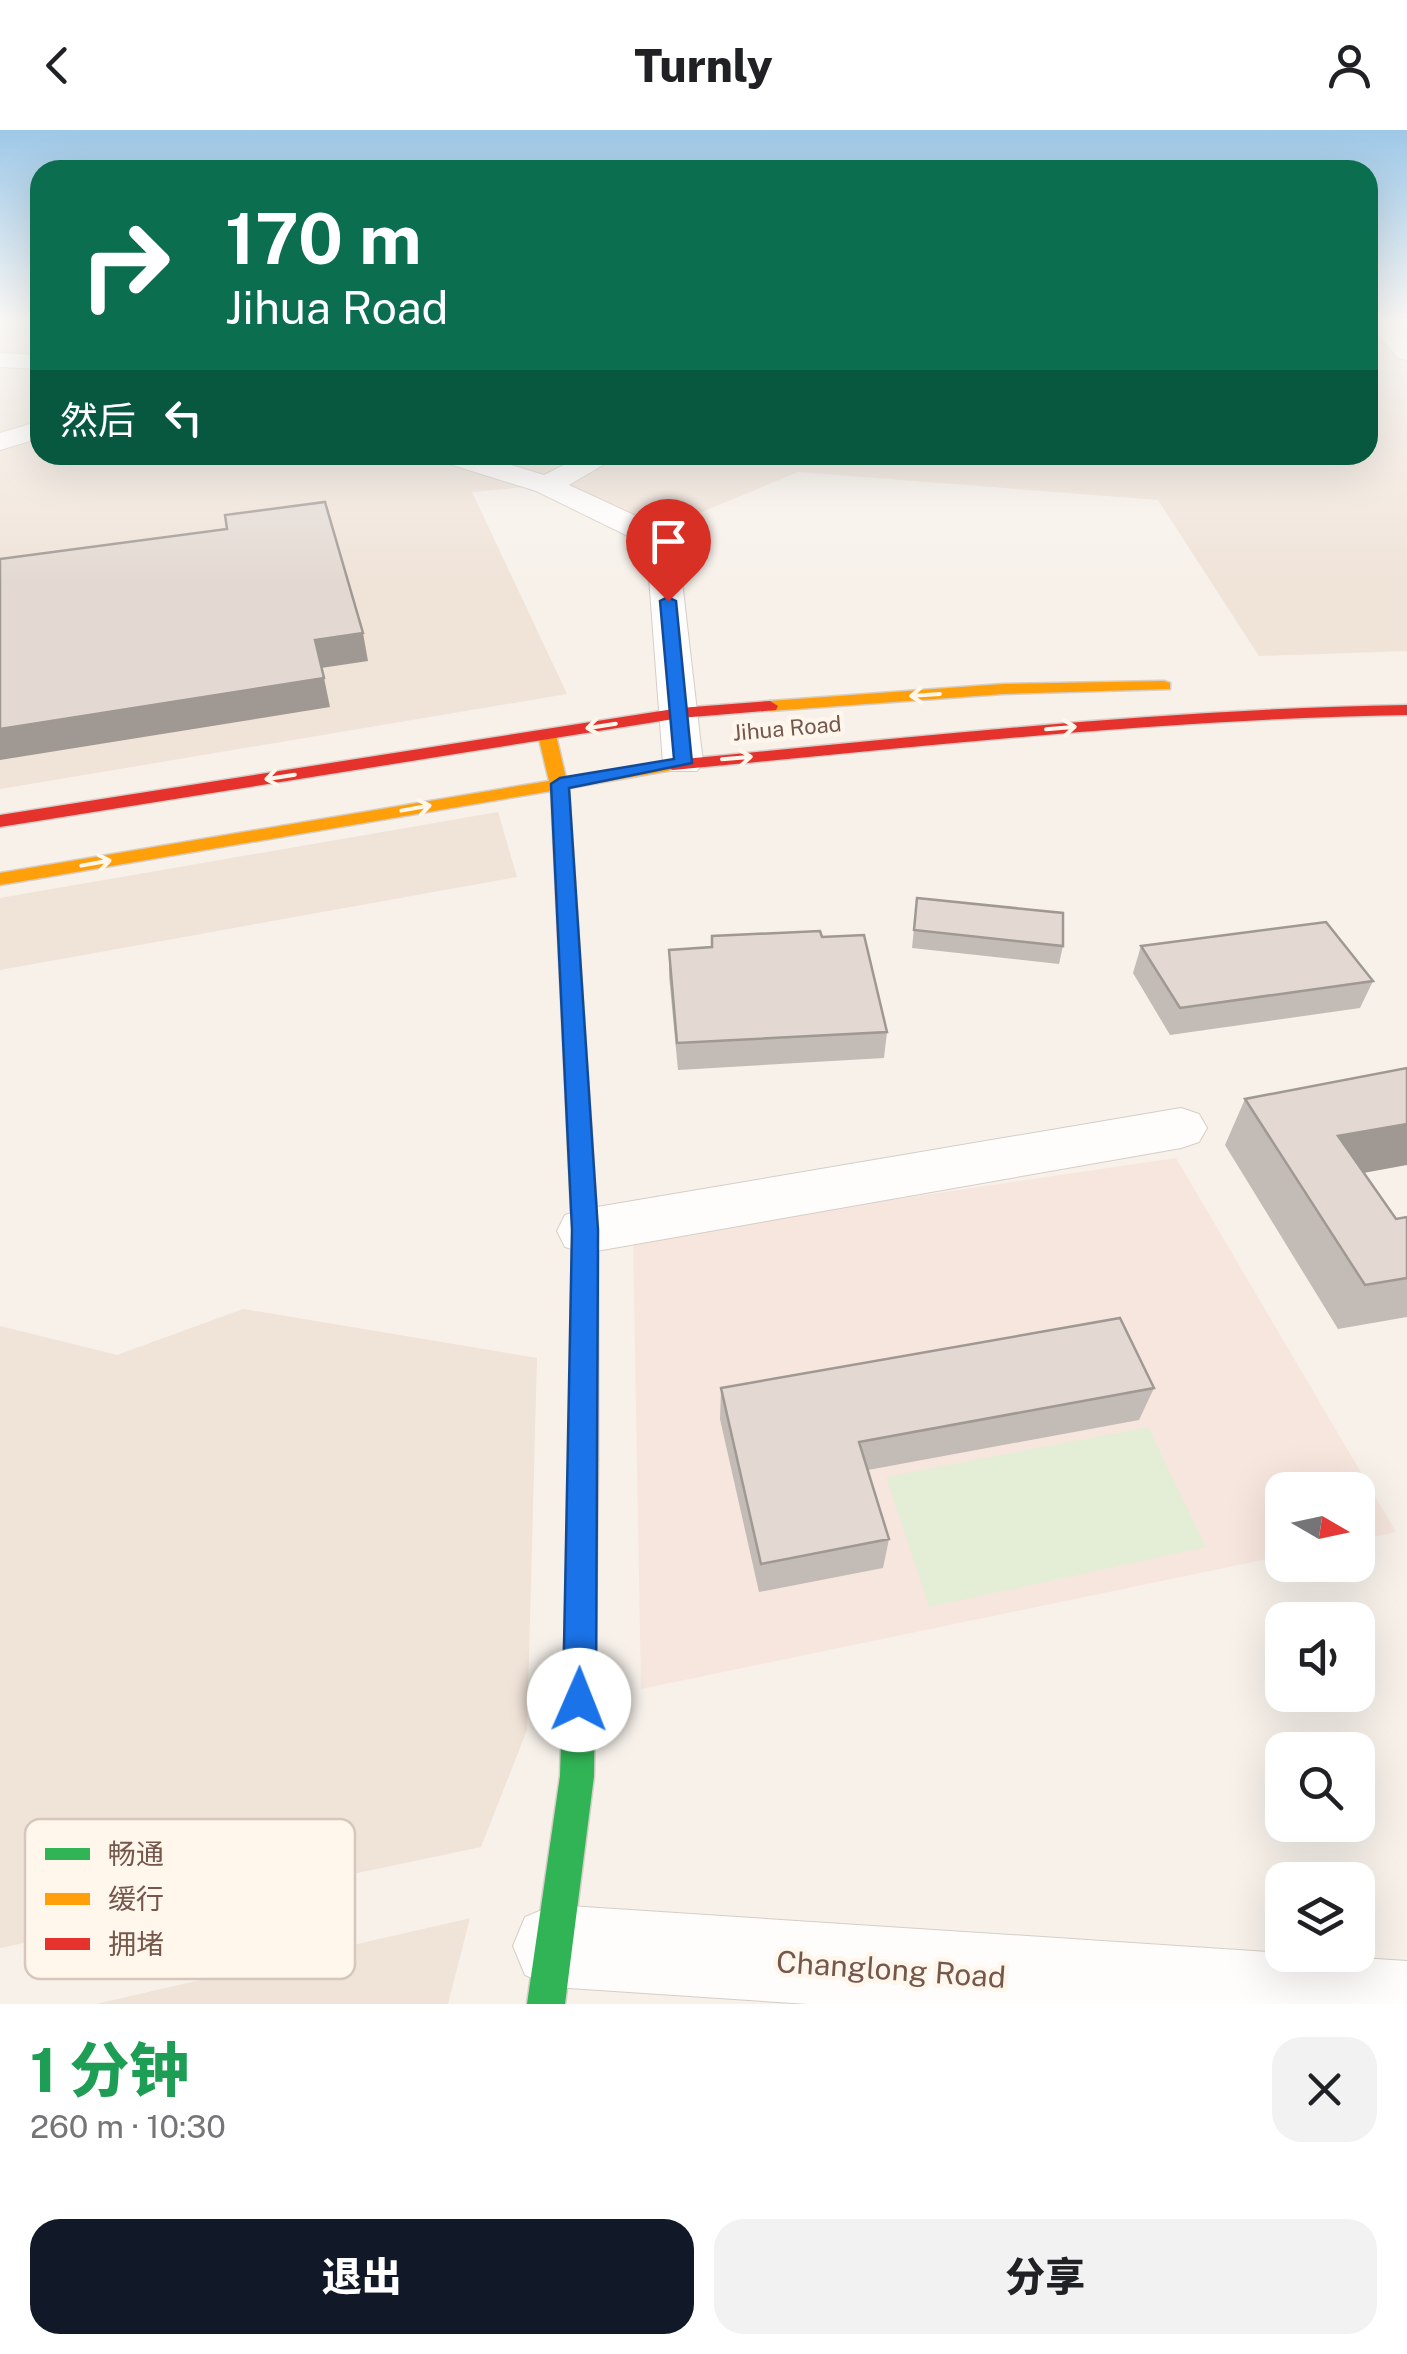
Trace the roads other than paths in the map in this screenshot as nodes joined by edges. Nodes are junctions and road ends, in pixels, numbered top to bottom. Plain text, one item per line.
1 (30, 432) edge
2 (0, 442) edge
3 (481, 465) edge
4 (587, 465) edge
5 (546, 486) junction
6 (1196, 686) dead end
7 (1407, 710) edge
8 (680, 714) junction
9 (547, 734) junction
10 (683, 763) junction
11 (560, 784) junction
12 (0, 821) edge
13 (0, 879) edge
14 (1181, 1128) dead end
15 (585, 1230) junction
16 (550, 1975) edge
17 (1407, 2003) edge

1 - 2 street
3 - 5 street
4 - 5 street
5 - 8 street
6 -> 8 main road, Jihua Road
10 -> 7 main road, Jihua Road
8 -> 9 main road, Jihua Road
8 - 10 street
9 - 11 main road, Changlong Road
9 -> 12 main road, Jihua Road
10 - 11 main road, Jihua Road
13 -> 11 main road, Jihua Road
11 - 15 main road, Changlong Road
14 - 15 street
15 - 16 main road, Changlong Road
16 - 17 street, Changlong Road

